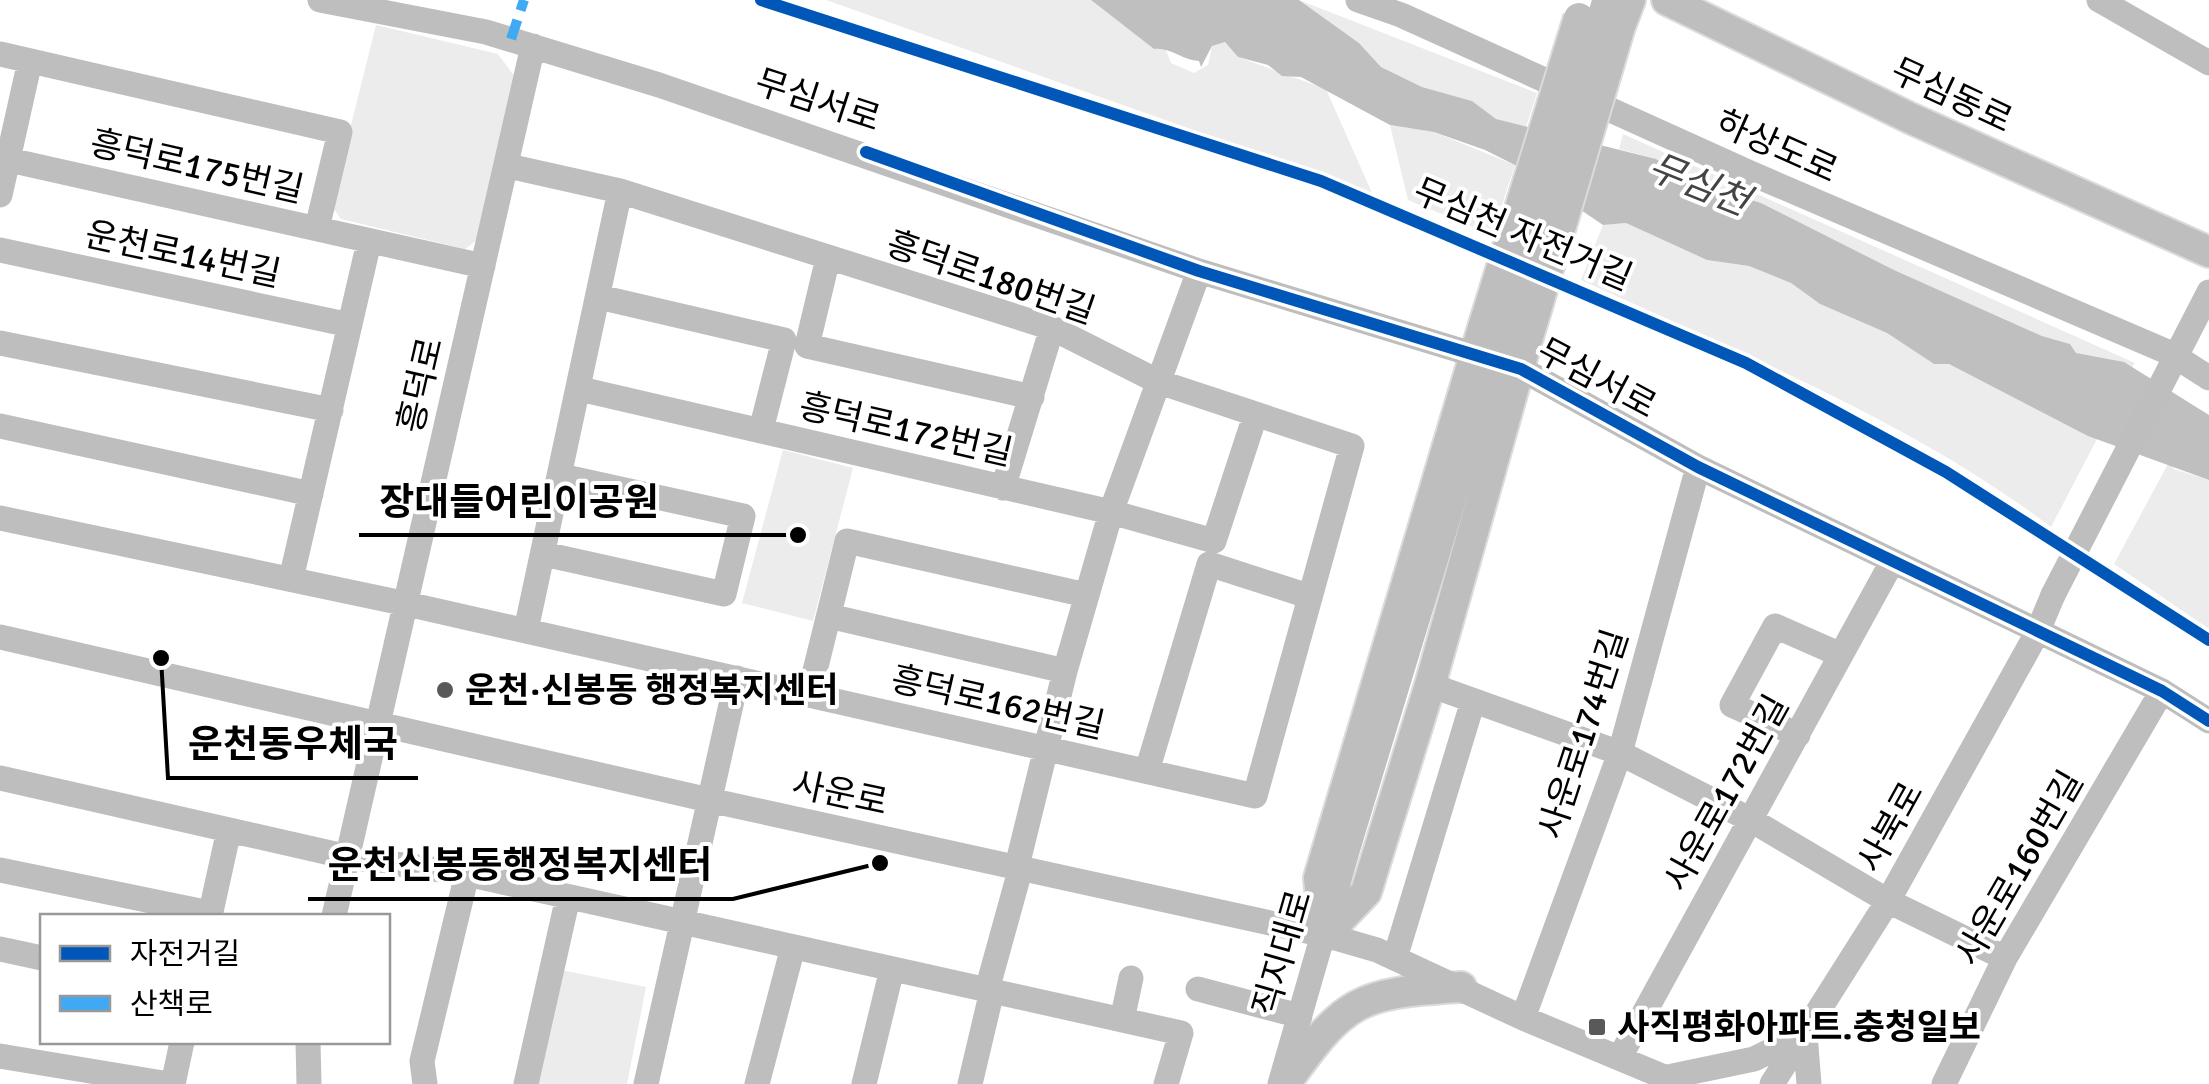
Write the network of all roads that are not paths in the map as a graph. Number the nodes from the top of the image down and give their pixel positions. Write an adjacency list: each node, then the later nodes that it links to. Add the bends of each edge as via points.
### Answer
1 (320, 0): 8 (street, 무심서로)
2 (1358, 0): 5 (street, 하상도로)
3 (1668, 0): 19 (main road, 무심동로)
4 (2099, 0): 11 (street)
5 (1391, 7): 30 (street, 하상도로, via 1750,174 2170,353)
6 (1581, 9): 27 (main road, bridge)
7 (1618, 9): 29 (main road, bridge); 81 (street, 직지대로, bridge)
8 (534, 46): 13 (street, 흥덕로); 22 (street, 무심서로, via 866,152)
9 (0, 54): 10 (street)
10 (30, 61): 12 (street); 16 (street, via 340,132)
11 (2209, 63)
12 (4, 158): 15 (street); 16 (street, 흥덕로175번길)
13 (508, 166): 14 (street, 흥덕로180번길); 21 (street, 흥덕로)
14 (620, 192): 20 (street, 흥덕로180번길); 24 (street)
15 (0, 195)
16 (317, 228): 17 (street, 흥덕로175번길)
17 (370, 242): 21 (street, 흥덕로175번길); 25 (street)
18 (0, 250): 25 (street, 운천로14번길)
19 (2209, 252)
20 (828, 258): 26 (street, 흥덕로180번길); 33 (street, via 807,346)
21 (482, 266): 49 (street, 흥덕로)
22 (1199, 271): 27 (street, 무심서로); 31 (street)
23 (2209, 292): 52 (street, 사북로, bridge)
24 (599, 298): 32 (street); 37 (street, via 784,340)
25 (350, 325): 34 (street)
26 (1052, 328): 31 (street, 흥덕로180번길); 33 (street)
27 (1477, 342): 29 (street, 무심서로); 81 (main road, via 1320,878)
28 (0, 343): 34 (street)
29 (1523, 358): 38 (street, 무심서로); 57 (main road)
30 (2209, 378)
31 (1158, 382): 35 (street, 흥덕로180번길); 42 (street)
32 (580, 389): 37 (street, 흥덕로172번길); 39 (street)
33 (1032, 397): 40 (street)
34 (330, 410): 41 (street)
35 (1255, 416): 42 (street, 흥덕로172번길, via 1214,541); 48 (street, 흥덕로180번길, via 1352,446)
36 (0, 426): 41 (street)
37 (761, 430): 40 (street, 흥덕로172번길)
38 (1698, 467): 45 (street, 무심서로); 65 (street, 사운로174번길)
39 (562, 476): 44 (street); 44 (street, via 742,516 724,594)
40 (1003, 488): 42 (street, 흥덕로172번길)
41 (311, 494): 46 (street)
42 (1110, 512): 47 (street)
43 (0, 518): 46 (street, 흥덕로162번길)
44 (544, 554): 51 (street)
45 (1892, 562): 52 (street, 무심서로); 54 (street, 사운로172번길)
46 (292, 579): 49 (street, 흥덕로162번길)
47 (1086, 595): 50 (street, via 848,541); 55 (street)
48 (1308, 596): 66 (street, 흥덕로162번길, via 1255,796); 66 (street, via 1209,564)
49 (407, 604): 51 (street, 흥덕로162번길); 61 (street, 흥덕로)
50 (829, 616): 55 (street); 59 (street)
51 (526, 630): 56 (street, 흥덕로162번길)
52 (2037, 633): 58 (street, 무심서로); 76 (street, 사북로)
53 (0, 637): 61 (street, 사운로)
54 (1842, 654): 63 (street, 사운로172번길); 63 (street, via 1775,626 1732,705)
55 (1065, 672): 64 (street)
56 (737, 678): 59 (street, 흥덕로162번길); 68 (street)
57 (1430, 686): 60 (street); 81 (main road, via 1366,892)
58 (2162, 691): 62 (street, 무심서로); 86 (street, 사운로160번길)
59 (810, 695): 64 (street, 흥덕로162번길)
60 (1473, 701): 65 (street); 85 (street)
61 (380, 721): 68 (street, 사운로); 71 (street, 흥덕로)
62 (2209, 721)
63 (1798, 735): 69 (street, 사운로172번길)
64 (1045, 751): 66 (street, 흥덕로162번길); 72 (street)
65 (1620, 753): 69 (street); 93 (street, 사운로174번길)
66 (1147, 771)
67 (0, 778): 70 (street)
68 (709, 800): 72 (street, 사운로); 80 (street)
69 (1751, 820): 76 (street); 99 (street, 사운로172번길)
70 (230, 830): 71 (street); 78 (street)
71 (348, 857): 74 (street); 79 (street, 흥덕로)
72 (1019, 867): 81 (street, 사운로); 91 (street)
73 (0, 870): 77 (street)
74 (467, 874): 75 (street); 104 (street, via 422,1061)
75 (568, 896): 80 (street); 105 (street)
76 (1888, 901): 86 (street); 95 (street, 사북로)
77 (205, 914)
78 (210, 914)
79 (334, 914)
80 (682, 922): 82 (street); 106 (street)
81 (1325, 935): 85 (street, 사운로); 92 (street, 직지대로)
82 (794, 947): 87 (street); 107 (street)
83 (0, 949): 84 (street)
84 (40, 958)
85 (1396, 958): 89 (street, 사운로)
86 (2005, 958): 113 (street, 사운로160번길)
87 (892, 969): 91 (street); 108 (street)
88 (1131, 978): 94 (street)
89 (1461, 986): 93 (street, 사운로); 110 (main road, via 1392,992 1350,1007)
90 (1198, 988): 92 (street)
91 (990, 991): 94 (street); 101 (street)
92 (1300, 1016): 110 (street, 직지대로)
93 (1522, 1018): 99 (street, 사운로)
94 (1122, 1020): 109 (street, via 1181,1033)
95 (1805, 1034): 100 (street, via 1754,1059); 111 (street, 사북로); 112 (street)
96 (181, 1044): 102 (street)
97 (308, 1044): 103 (street)
98 (0, 1056): 102 (street)
99 (1620, 1057): 100 (street, 사운로)
100 (1662, 1079)
101 (977, 1082)
102 (171, 1084)
103 (310, 1084)
104 (425, 1084)
105 (526, 1084)
106 (646, 1084)
107 (758, 1084)
108 (864, 1084)
109 (1166, 1084)
110 (1282, 1084)
111 (1772, 1084)
112 (1809, 1084)
113 (1944, 1084)

